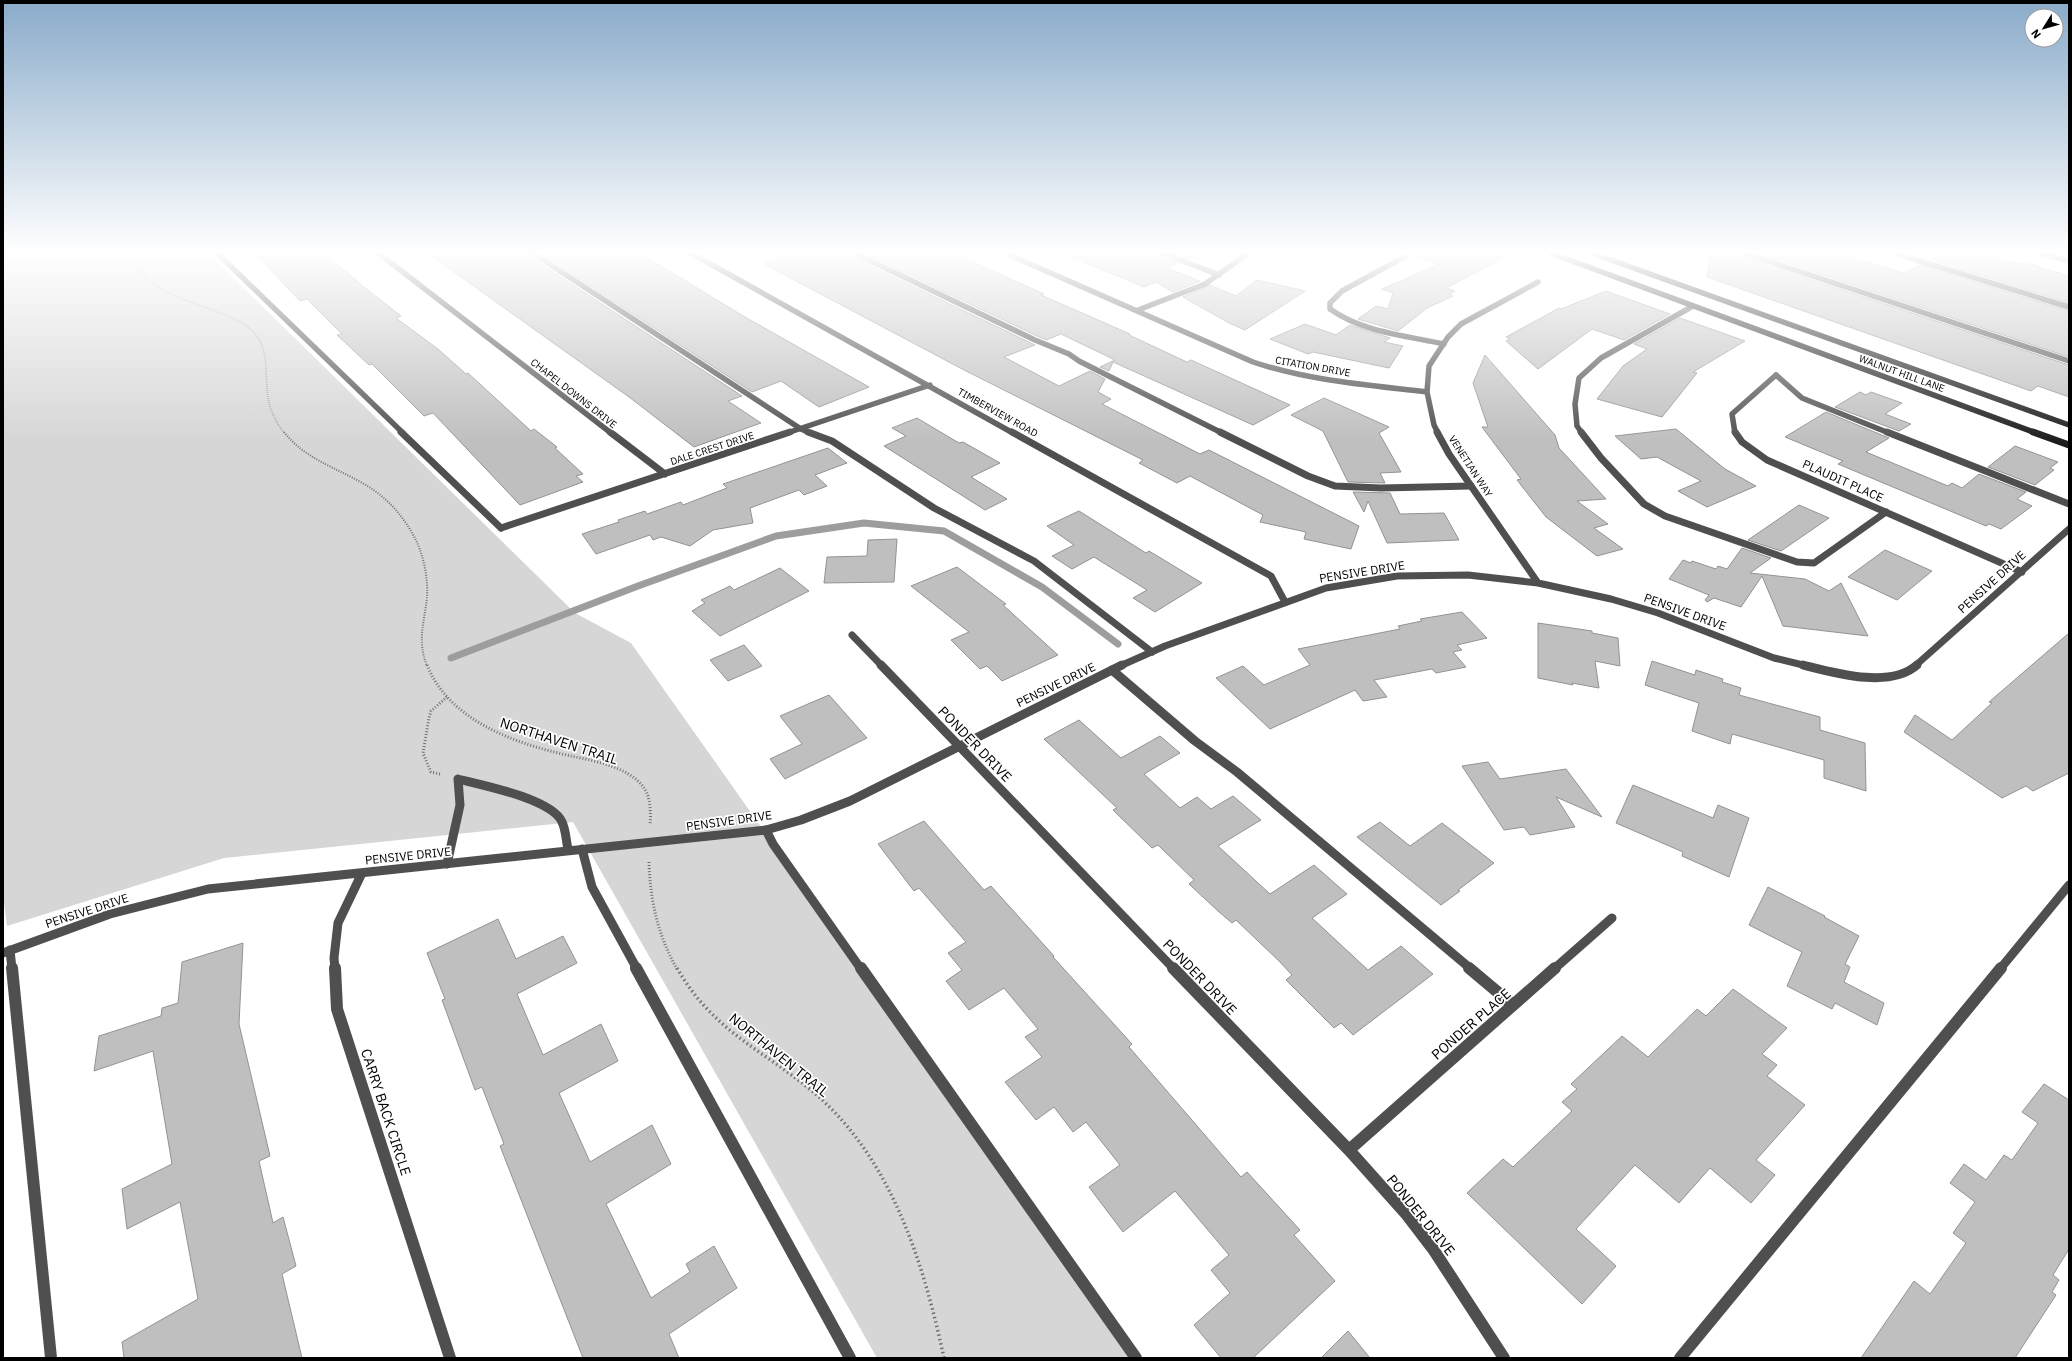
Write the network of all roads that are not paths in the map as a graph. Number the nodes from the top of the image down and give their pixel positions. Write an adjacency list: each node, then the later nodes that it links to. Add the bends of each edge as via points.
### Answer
1 (282, 316): 20 (street, DALE CREST DRIVE, via 501,528)
2 (460, 316): 20 (street, CHAPEL DOWNS DRIVE)
3 (629, 316): 18 (street)
4 (803, 316): 15 (street, TIMBERVIEW ROAD)
5 (984, 316): 21 (street, via 1069,354 1308,476 1335,486)
6 (1150, 316): 16 (street, CITATION DRIVE, via 1271,369 1308,377)
7 (1337, 316): 13 (street)
8 (1476, 316): 13 (street, VENETIAN WAY, via 1460,324)
9 (1676, 316): 23 (street, via 1601,358 1579,378 1575,404 1577,426 1601,458 1644,504 1666,516 1797,562 1814,562)
10 (1719, 316): 19 (main road, WALNUT HILL LANE)
11 (1765, 316): 17 (main road, WALNUT HILL LANE)
12 (1932, 316): 14 (street)
13 (1444, 344): 16 (street, VENETIAN WAY, via 1429,366)
14 (2069, 361)
15 (930, 386): 18 (street, DALE CREST DRIVE); 27 (street, TIMBERVIEW ROAD, via 1271,576)
16 (1427, 392): 21 (street, VENETIAN WAY, via 1434,425 1449,454)
17 (2069, 425)
18 (800, 429): 20 (street, DALE CREST DRIVE); 29 (street, via 832,441 934,508 1034,561)
19 (2069, 445)
20 (665, 474)
21 (1471, 486): 26 (street, VENETIAN WAY)
22 (2069, 504): 23 (street, PLAUDIT PLACE, via 1802,398 1776,375 1732,414 1732,427 1740,442 1767,460)
23 (1886, 512): 25 (street, PLAUDIT PLACE)
24 (2069, 528): 25 (street, PENSIVE DRIVE)
25 (2022, 572): 26 (street, PENSIVE DRIVE, via 1908,673 1873,678 1838,674 1774,658 1658,613 1611,599)
26 (1538, 583): 27 (street, PENSIVE DRIVE, via 1468,575 1397,576 1326,588)
27 (1285, 602): 29 (street, PENSIVE DRIVE)
28 (852, 635): 31 (street, PONDER DRIVE)
29 (1152, 652): 30 (street, PENSIVE DRIVE)
30 (1112, 670): 31 (street, PENSIVE DRIVE); 40 (street)
31 (958, 746): 32 (street, PENSIVE DRIVE, via 850,801); 41 (street, PONDER DRIVE)
32 (766, 830): 34 (street, PENSIVE DRIVE); 45 (street, via 773,844)
33 (568, 849): 34 (street, PENSIVE DRIVE); 35 (street, PENSIVE DRIVE); 35 (street, via 562,822 550,808 509,792 458,778 460,805)
34 (582, 849): 44 (street, via 592,887)
35 (447, 864): 36 (street, PENSIVE DRIVE)
36 (362, 873): 39 (street, PENSIVE DRIVE, via 208,889 110,914); 43 (street, CARRY BACK CIRCLE, via 338,923 334,958 337,1009)
37 (2069, 885): 47 (street)
38 (1612, 918): 40 (street, PONDER PLACE)
39 (7, 951): 42 (street)
40 (1514, 1005): 41 (street, PONDER PLACE)
41 (1349, 1150): 46 (street, PONDER DRIVE, via 1407,1215 1433,1249)
42 (51, 1358)
43 (450, 1358)
44 (850, 1358)
45 (1136, 1358)
46 (1504, 1358)
47 (1680, 1358)

